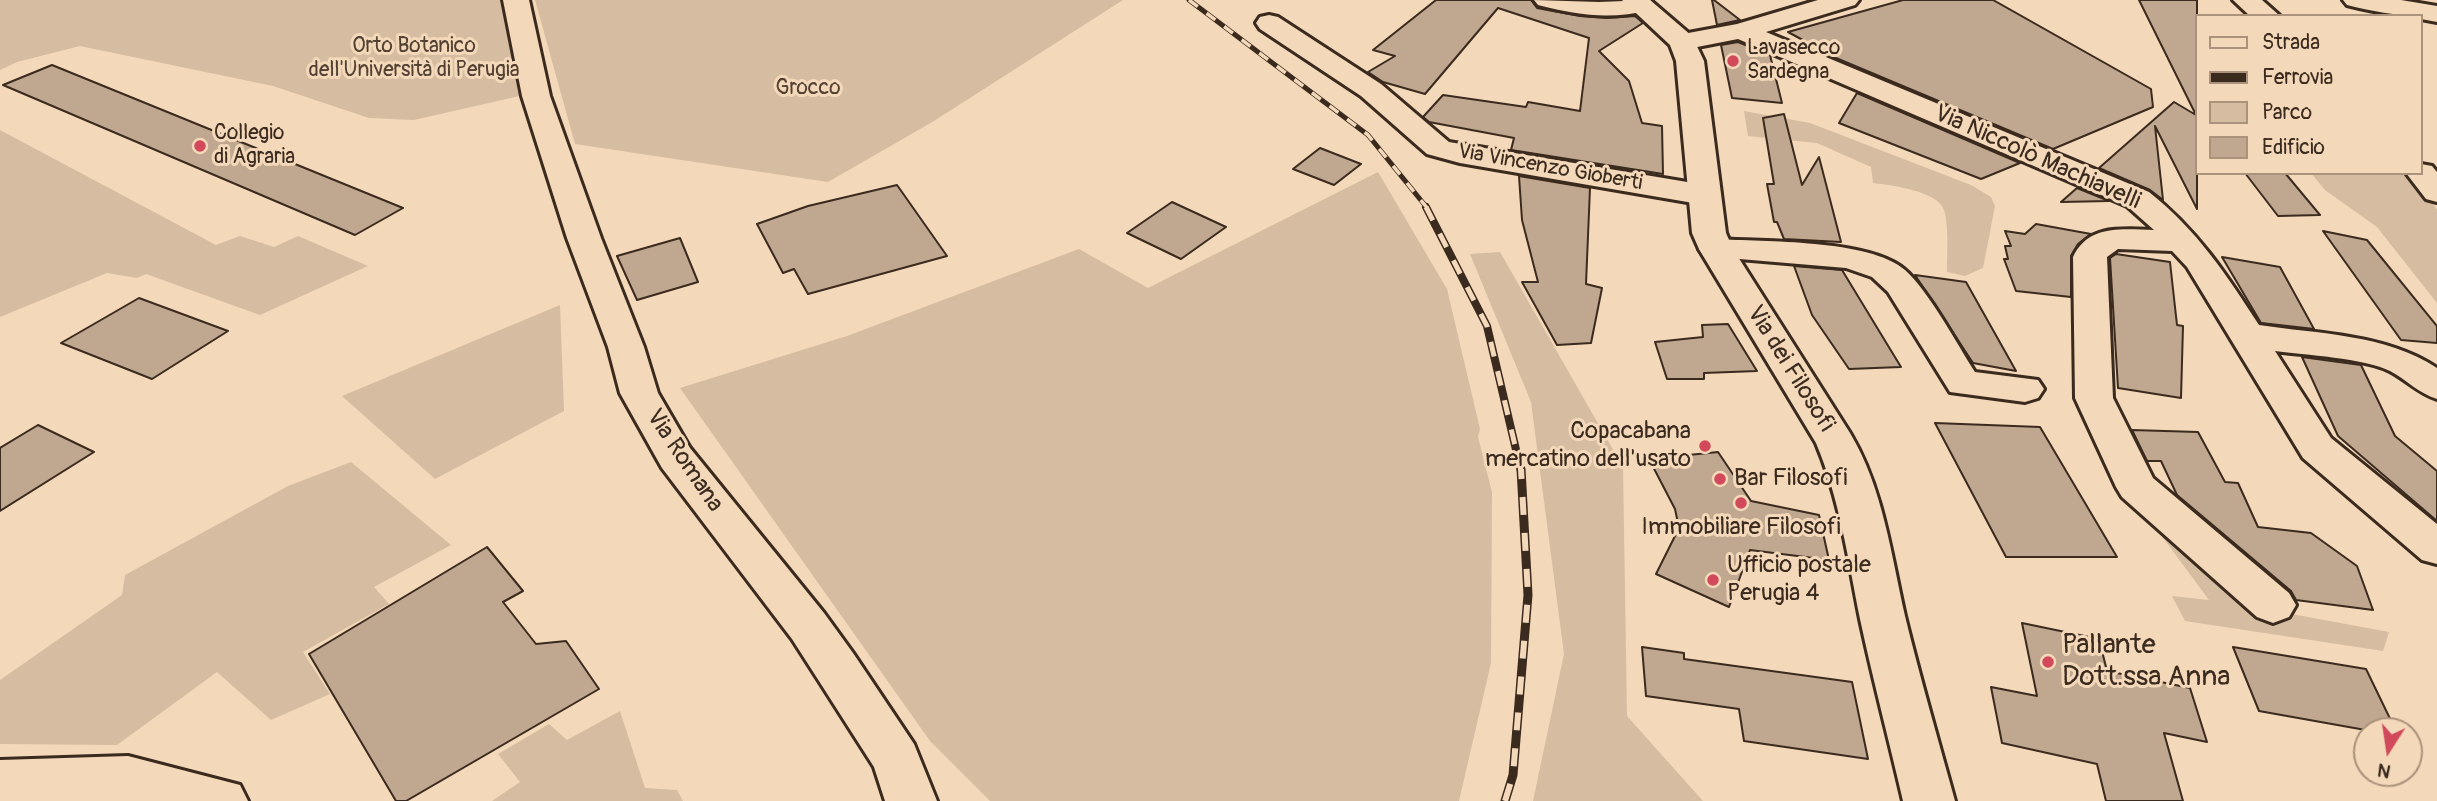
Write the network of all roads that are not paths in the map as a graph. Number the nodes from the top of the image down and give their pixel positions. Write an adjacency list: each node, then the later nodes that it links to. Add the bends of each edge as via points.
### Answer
1 (516, 0): 24 (street, Via Romana, via 536,96 639,393 676,458 836,667 896,759)
2 (1547, 0): 6 (street, via 1599,10)
3 (1846, 0): 10 (street)
4 (2245, 0): 7 (street)
5 (2356, 0): 8 (street)
6 (1638, 3): 11 (street)
7 (2264, 14)
8 (2437, 14)
9 (1269, 23): 14 (street, Via Vincenzo Gioberti, via 1371,90 1438,148)
10 (1741, 31): 11 (street); 15 (street, Via Niccolò Machiavelli, via 2138,200)
11 (1682, 42): 14 (street, Via dei Filosofi, via 1690,61)
12 (2423, 175): 13 (street)
13 (2437, 192)
14 (1705, 195): 16 (street, Via dei Filosofi, via 1709,233)
15 (2182, 241): 17 (street, Via Niccolò Machiavelli, via 2201,262); 21 (street, via 2113,239 2094,248 2090,257 2094,398 2137,487)
16 (1716, 249): 19 (street, via 1846,258 1881,267 1895,277 1963,383); 25 (street, Via dei Filosofi, via 1848,467)
17 (2246, 335): 18 (street, via 2369,353 2402,362); 20 (street, Via Niccolò Machiavelli, via 2317,448)
18 (2437, 386)
19 (2025, 390)
20 (2437, 548)
21 (2273, 605)
22 (0, 782): 23 (street, via 128,778)
23 (222, 801)
24 (911, 801)
25 (1928, 801)

